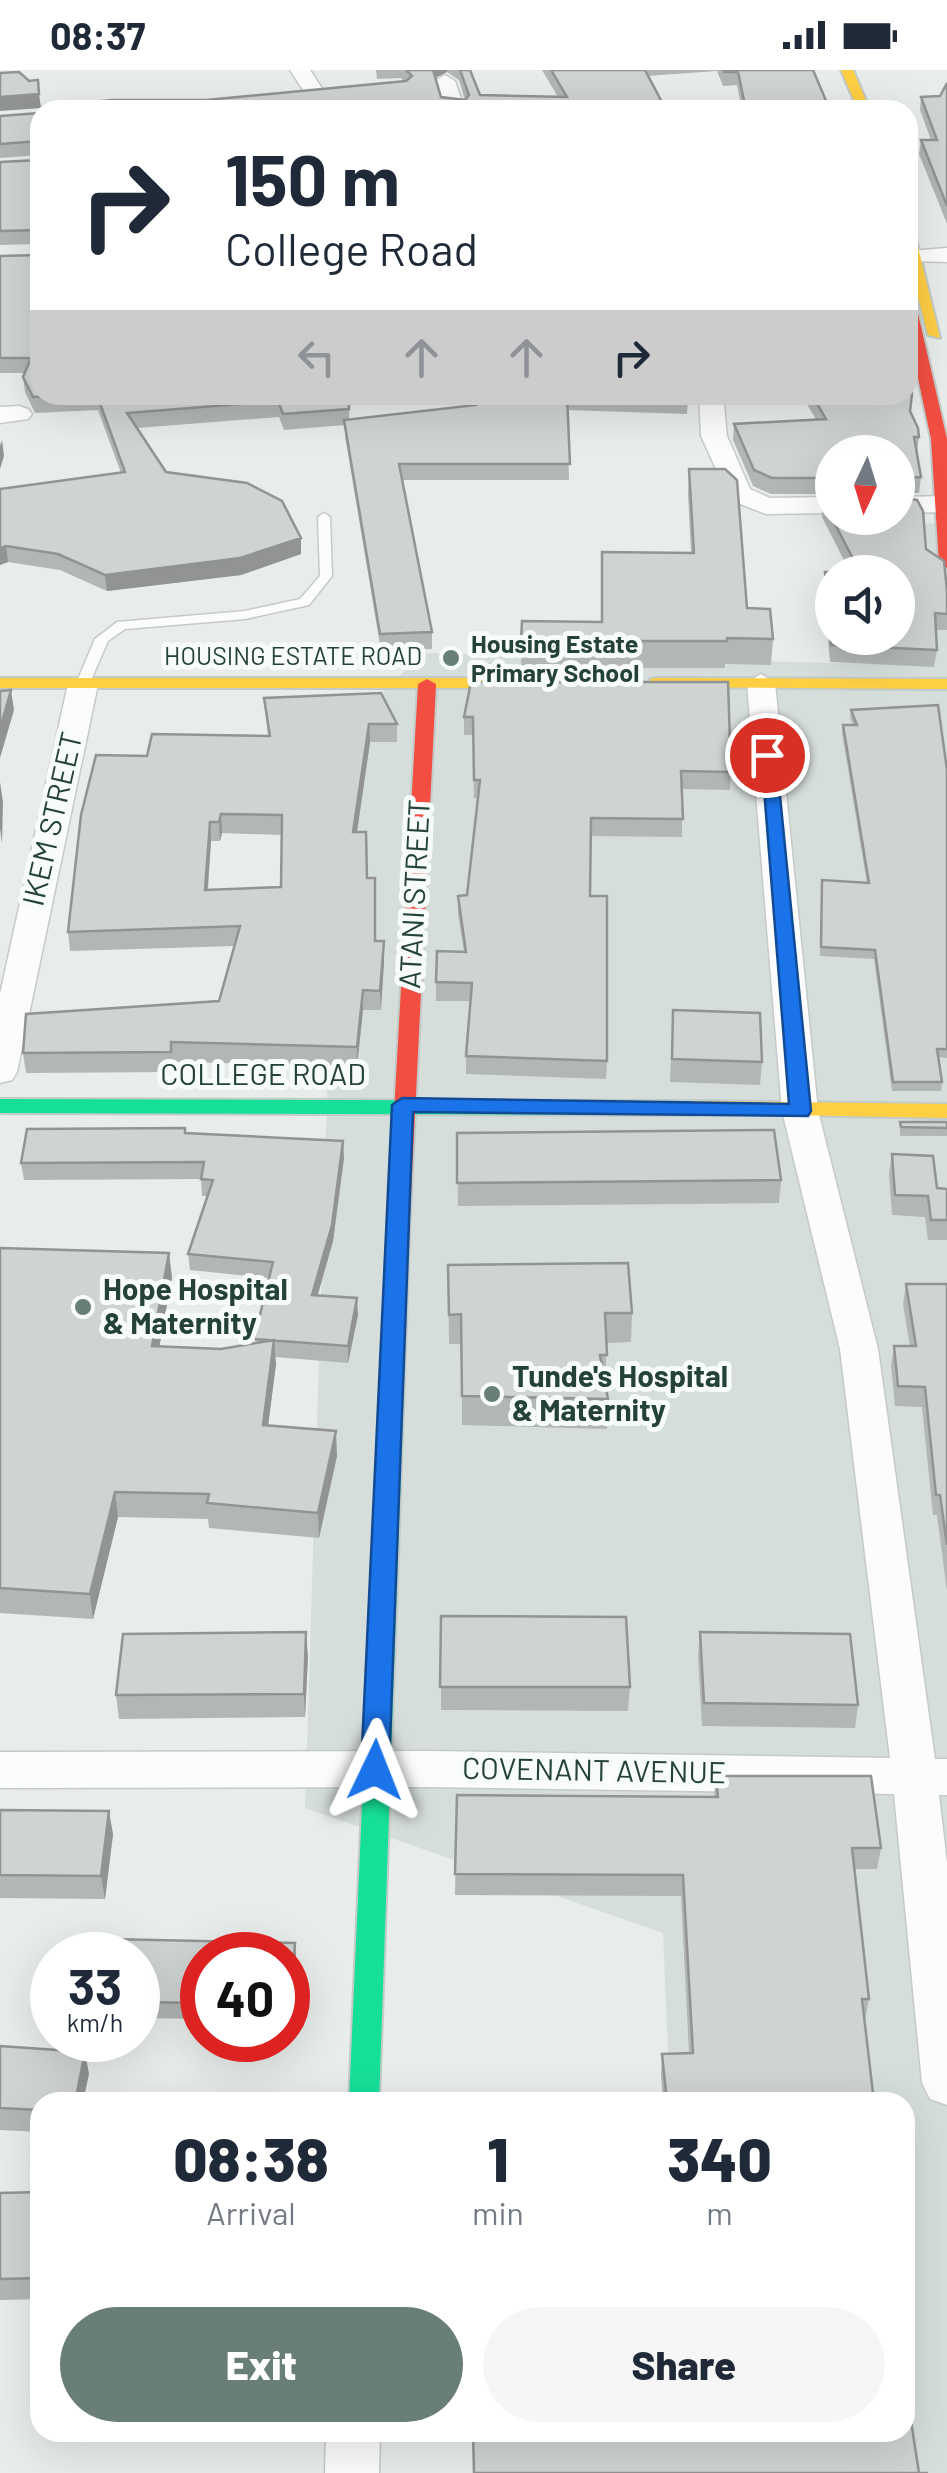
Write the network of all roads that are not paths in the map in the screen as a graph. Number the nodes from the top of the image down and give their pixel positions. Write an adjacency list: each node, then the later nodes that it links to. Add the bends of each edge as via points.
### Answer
1 (300, 70): 8 (street)
2 (827, 70): 11 (street)
3 (847, 70): 12 (street)
4 (445, 81): 10 (street)
5 (348, 92): 9 (street)
6 (285, 98): 7 (street)
7 (302, 100)
8 (318, 100)
9 (325, 100)
10 (451, 100)
11 (839, 100)
12 (860, 100)
13 (918, 250): 14 (street)
14 (947, 255)
15 (918, 280): 17 (street)
16 (918, 344): 20 (street, via 940,440)
17 (947, 392)
18 (711, 405): 21 (street, via 714,436 738,494 766,506)
19 (915, 504): 20 (street)
20 (945, 504): 23 (street)
21 (815, 505)
22 (324, 517): 26 (lane, via 326,576 304,602 244,615 122,624 102,639)
23 (947, 563)
24 (0, 683): 26 (street, HOUSING ESTATE ROAD)
25 (762, 683): 29 (street); 30 (street); 34 (street)
26 (83, 684): 27 (street, HOUSING ESTATE ROAD); 31 (street, IKEM STREET)
27 (427, 684): 28 (street, HOUSING ESTATE ROAD); 32 (street, ATANI STREET)
28 (565, 684)
29 (624, 684)
30 (947, 684)
31 (0, 1072)
32 (402, 1105): 33 (street, COLLEGE ROAD); 34 (street, COLLEGE ROAD); 37 (street, ATANI STREET)
33 (0, 1106)
34 (800, 1111): 35 (street, COLLEGE ROAD); 38 (street, via 859,1349)
35 (947, 1111)
36 (0, 1770): 37 (street, COVENANT AVENUE)
37 (375, 1770): 38 (street, COVENANT AVENUE); 40 (street)
38 (931, 1777): 39 (street)
39 (947, 2083)
40 (364, 2092)
41 (353, 2442): 42 (street)
42 (352, 2473)

